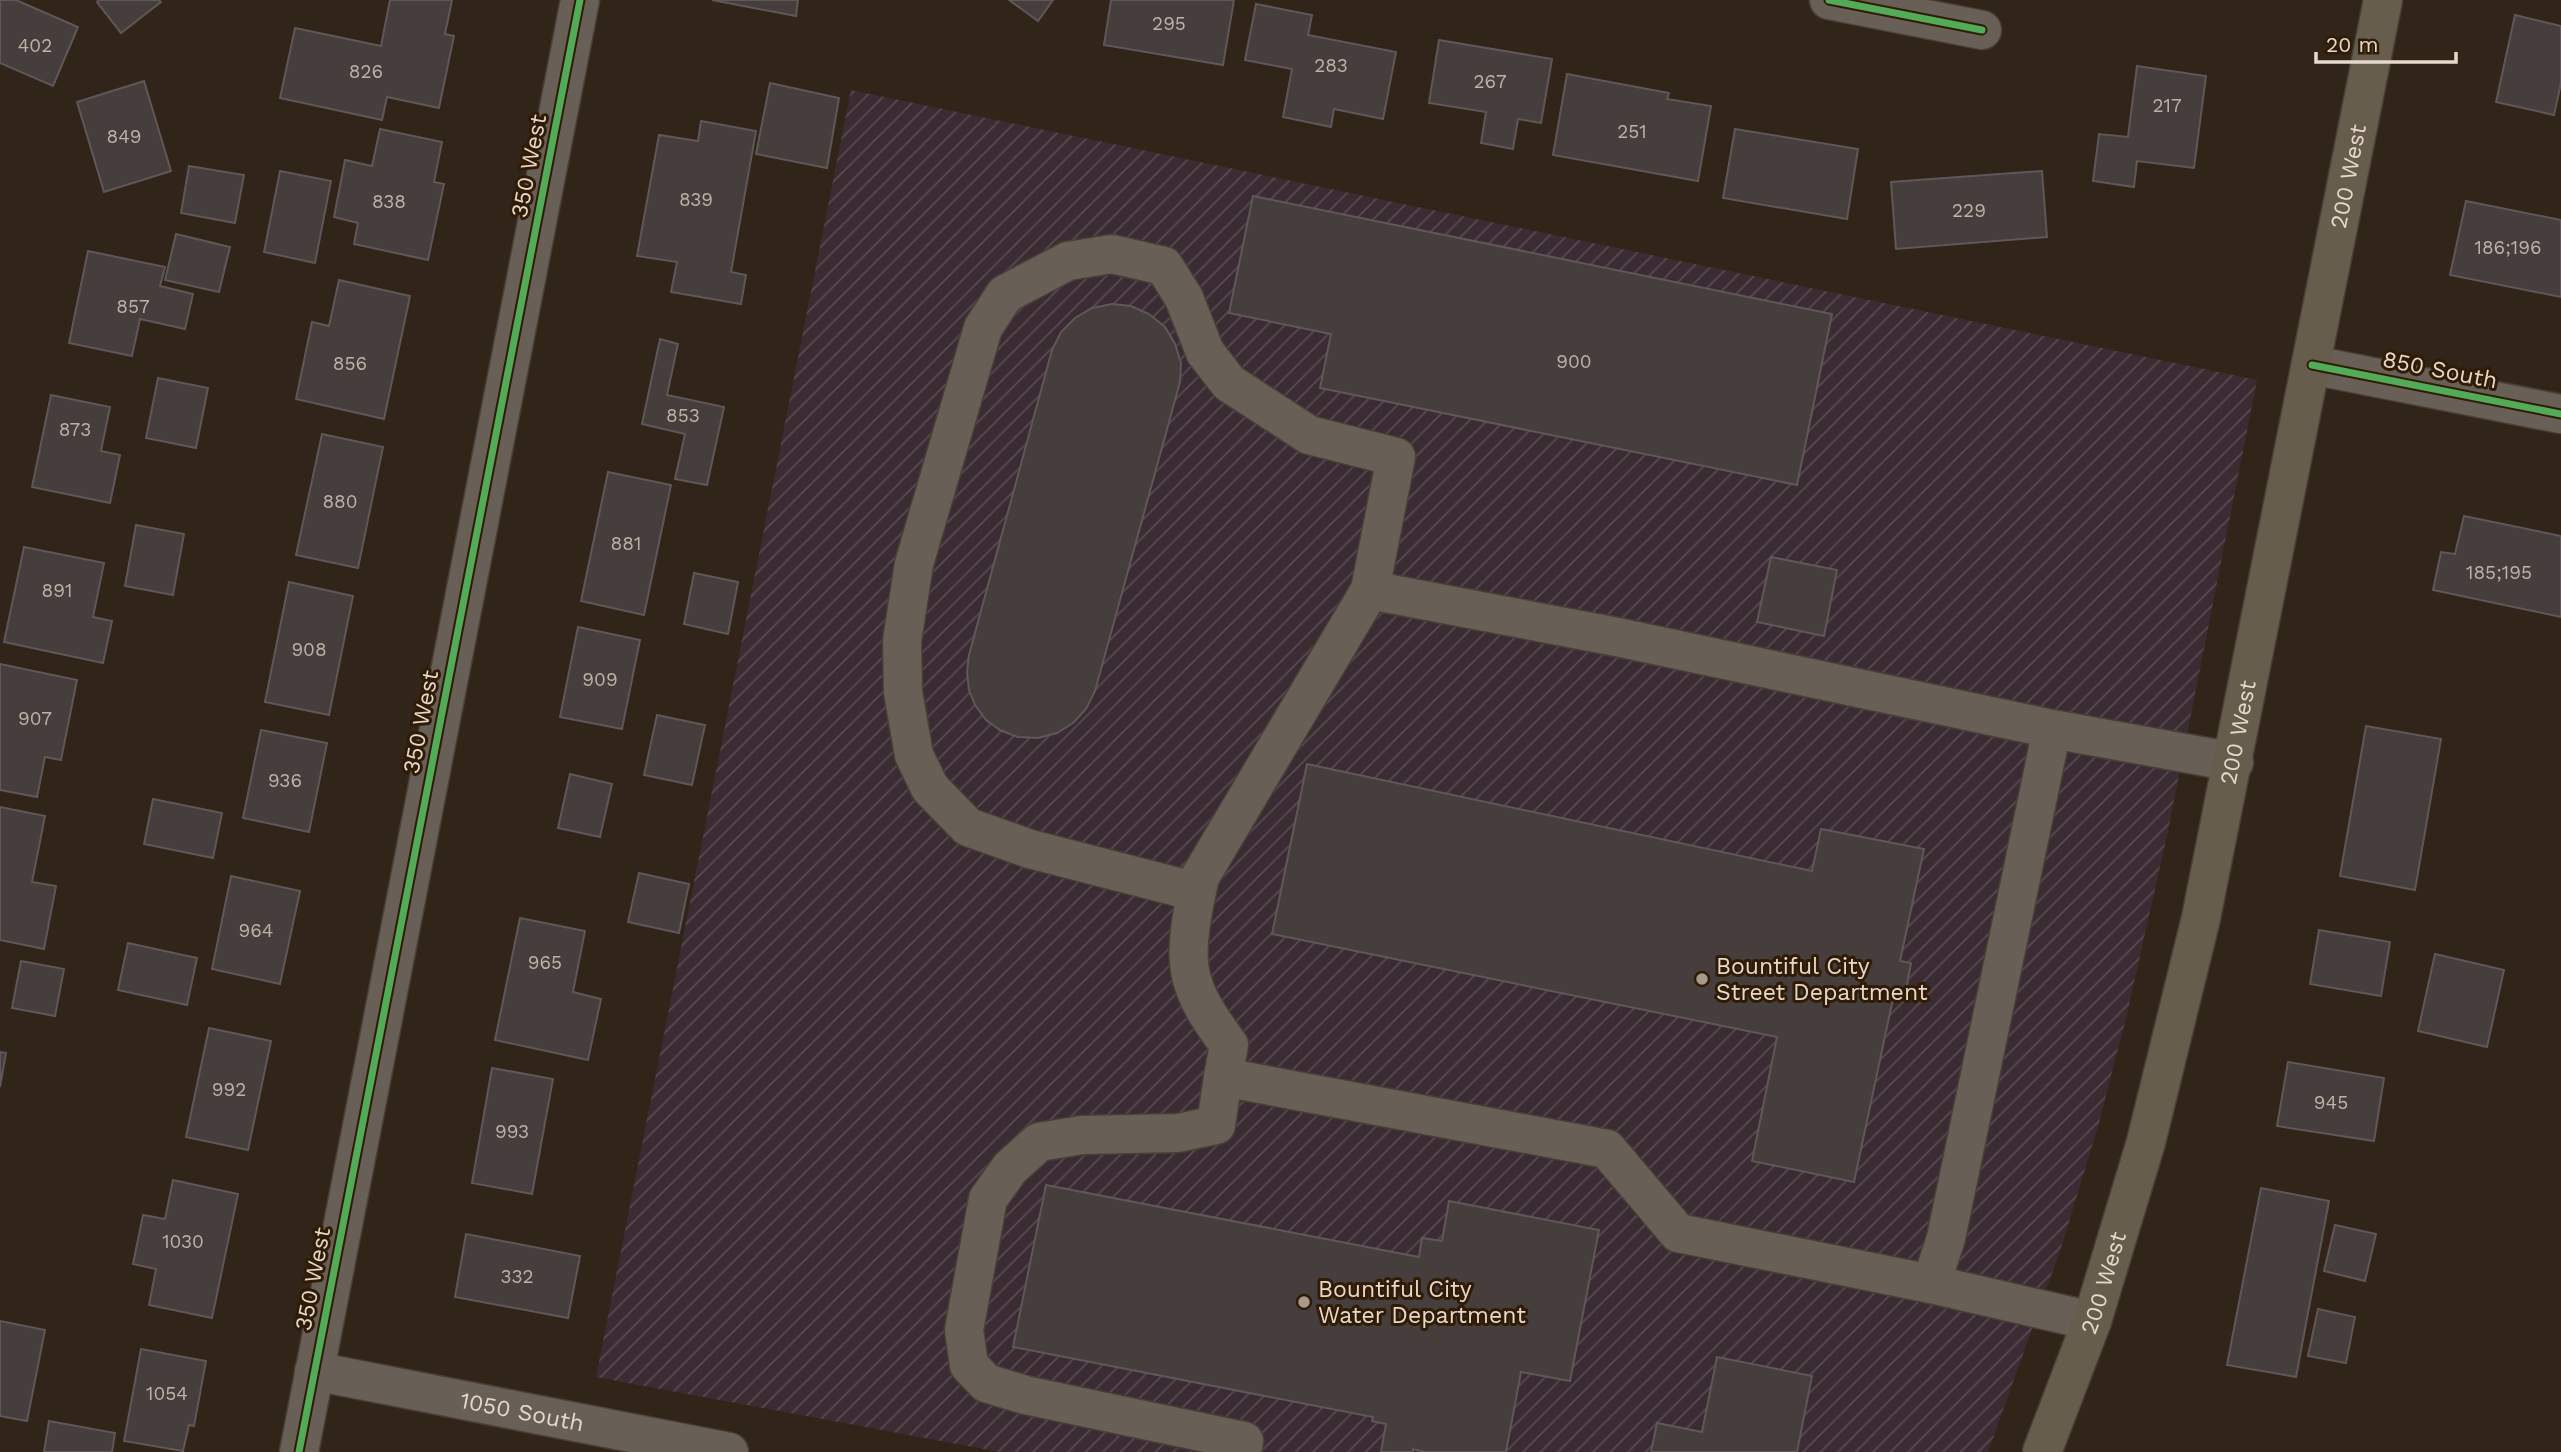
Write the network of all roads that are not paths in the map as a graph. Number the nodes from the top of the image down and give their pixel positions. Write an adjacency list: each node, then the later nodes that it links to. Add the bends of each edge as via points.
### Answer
1 (580, 0): 14 (street, 350 West)
2 (1829, 0): 4 (street)
3 (2383, 0): 5 (main road, 200 West)
4 (1982, 30)
5 (2312, 365): 6 (street, 850 South); 9 (main road, 200 West)
6 (2561, 414)
7 (1370, 590): 8 (street); 10 (street, via 1200,877); 10 (street, via 1396,457 1308,435 1229,383 1205,352 1184,298 1164,266 1112,254 1068,261 1005,294 983,328 914,564 902,641 903,692 914,755 930,788 968,827 1030,849)
8 (2052, 729): 9 (street); 12 (street, via 1946,1238)
9 (2234, 762): 13 (main road, 200 West, via 2146,1142)
10 (1197, 892): 11 (street, via 1191,920 1190,971 1205,1012 1228,1045)
11 (1223, 1077): 12 (street, via 1607,1149 1678,1233); 17 (street, via 1216,1125 1178,1133 1082,1135 1039,1142 1010,1168 988,1199 964,1330 969,1365 986,1383 1244,1440)
12 (1931, 1284): 13 (street)
13 (2092, 1321): 18 (main road, 200 West)
14 (314, 1371): 15 (street, 350 West); 16 (street, 1050 South)
15 (299, 1452)
16 (729, 1452)
17 (1242, 1452)
18 (2042, 1452)

